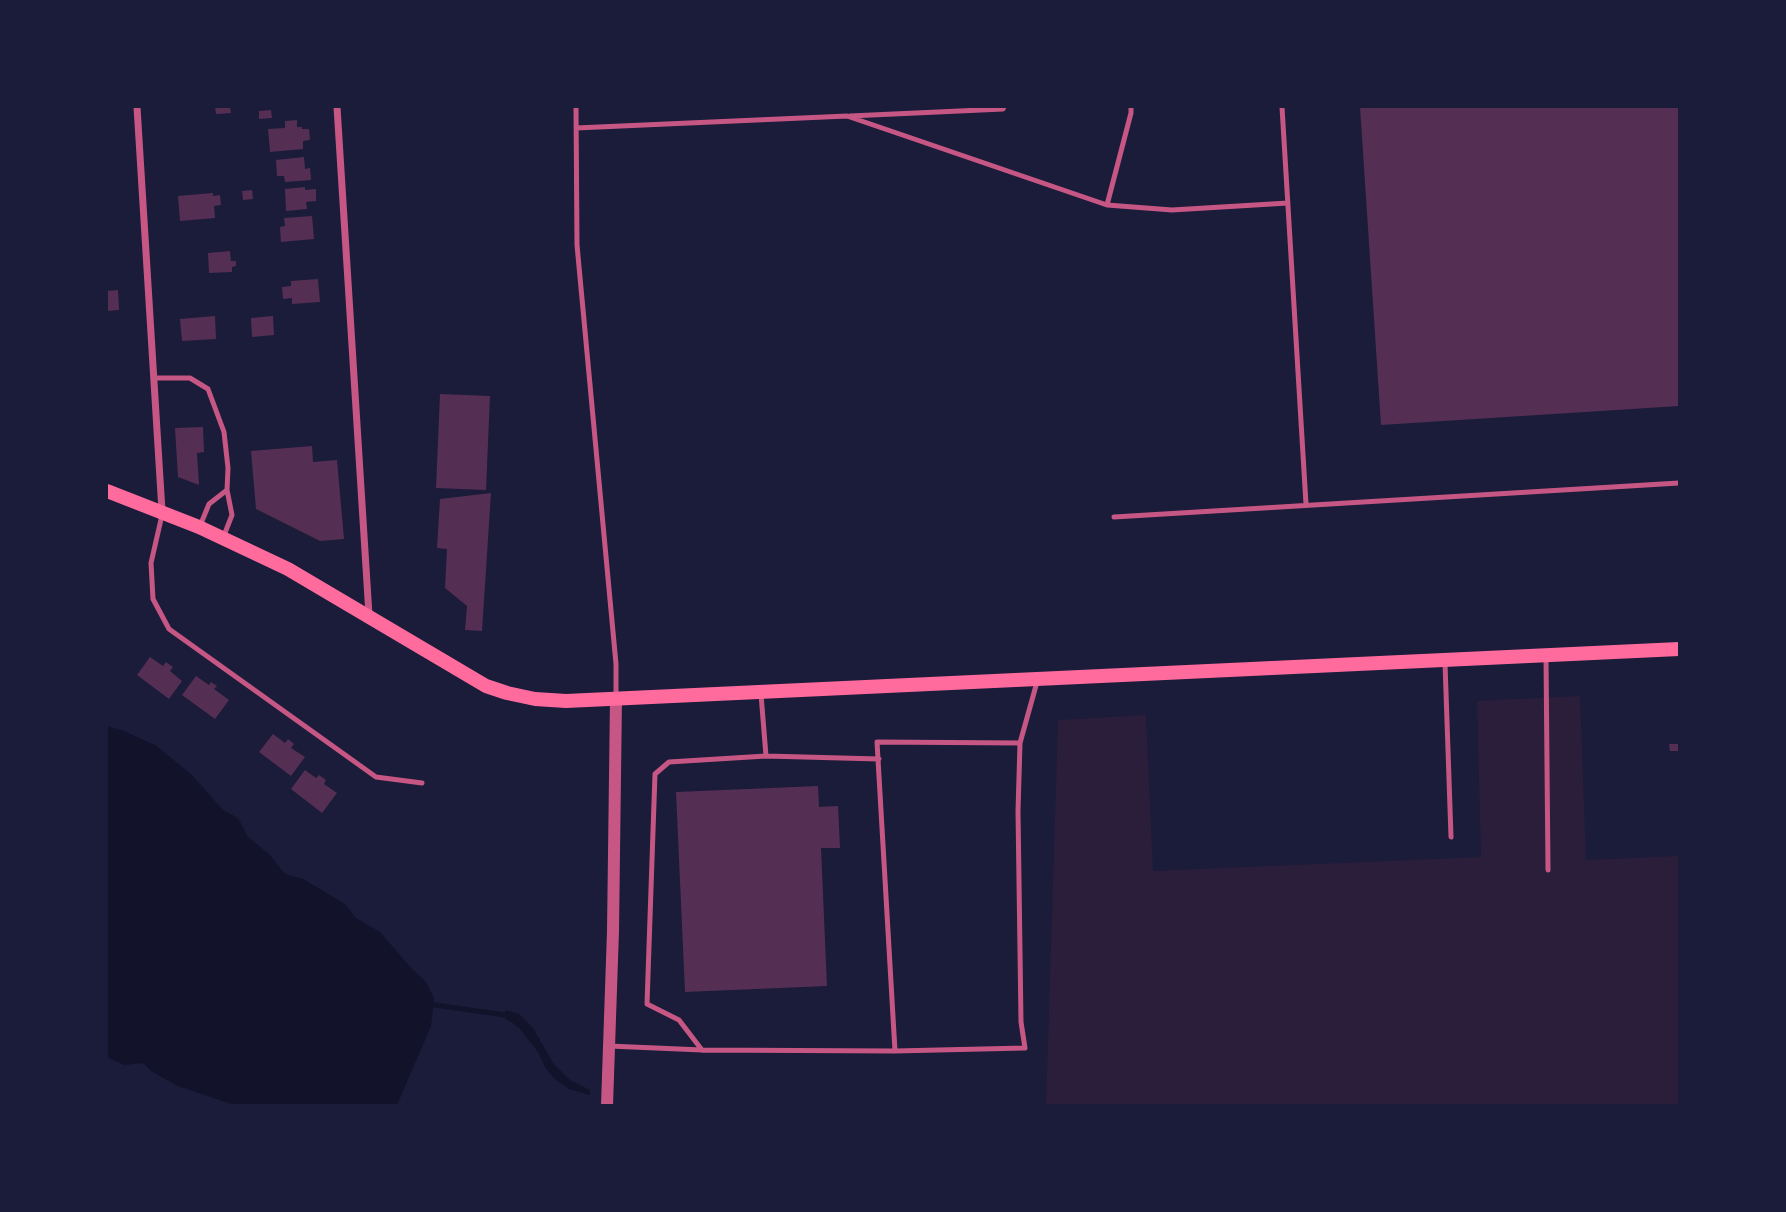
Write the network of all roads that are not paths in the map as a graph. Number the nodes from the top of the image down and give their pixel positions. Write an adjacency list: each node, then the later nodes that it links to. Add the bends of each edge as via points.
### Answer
1 (137, 107): 11 (street)
2 (337, 107): 20 (street)
3 (576, 107): 8 (lane)
4 (1004, 107): 7 (lane)
5 (1131, 107): 10 (lane)
6 (1282, 107): 9 (lane)
7 (847, 116): 8 (lane); 10 (lane)
8 (576, 128): 26 (lane, via 577,245)
9 (1288, 202): 10 (lane, via 1172,210); 15 (lane)
10 (1107, 205)
11 (154, 378): 13 (lane, via 190,378 208,389 224,432); 16 (street)
12 (1679, 483): 15 (lane)
13 (226, 490): 18 (lane, via 209,504); 19 (lane, via 232,515)
14 (107, 491): 16 (main road)
15 (1306, 504): 17 (lane)
16 (162, 512): 18 (main road); 30 (lane, via 151,563 153,599 169,629 376,777)
17 (1114, 517)
18 (199, 527): 19 (main road)
19 (223, 538): 20 (main road)
20 (369, 615): 26 (main road, via 496,690 551,700)
21 (1679, 649): 22 (main road)
22 (1546, 655): 23 (main road); 32 (lane)
23 (1445, 660): 24 (main road); 31 (lane)
24 (1038, 679): 25 (main road); 27 (lane)
25 (761, 691): 26 (main road); 28 (lane)
26 (616, 698): 33 (street)
27 (1020, 743): 29 (lane, via 877,741); 35 (lane, via 1021,1022 1025,1048)
28 (766, 756): 29 (lane); 34 (lane, via 669,762 655,774 647,1004 679,1020)
29 (879, 759): 35 (lane)
30 (422, 783)
31 (1451, 837)
32 (1548, 870)
33 (609, 1046): 34 (lane); 36 (street)
34 (702, 1050): 35 (lane)
35 (895, 1051)
36 (607, 1105)

